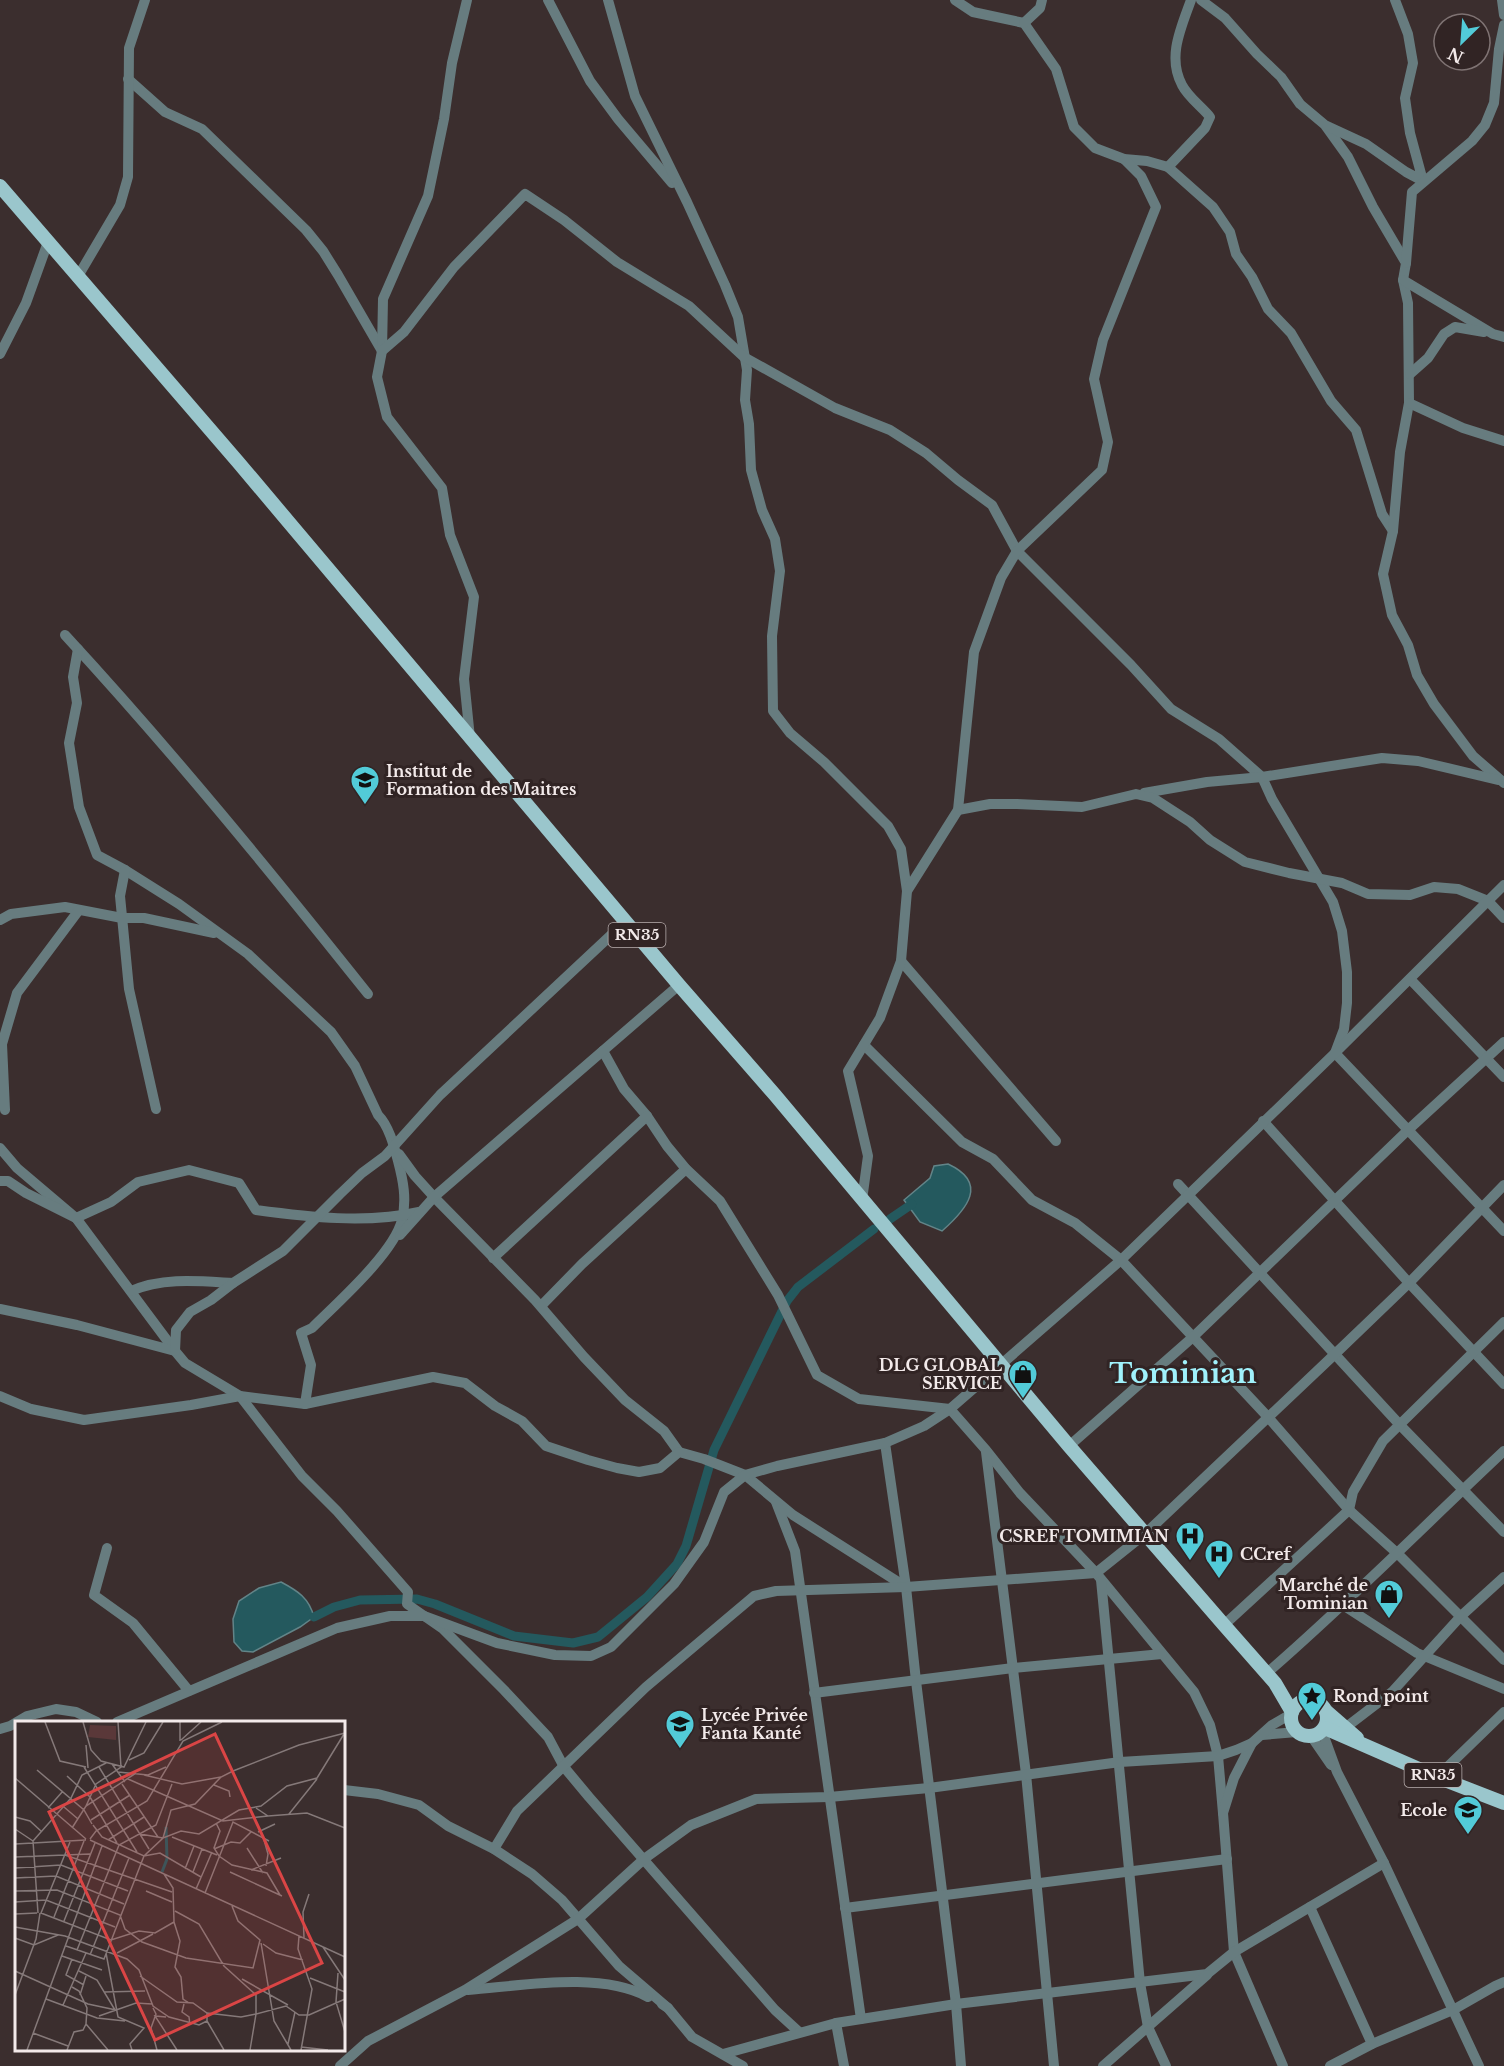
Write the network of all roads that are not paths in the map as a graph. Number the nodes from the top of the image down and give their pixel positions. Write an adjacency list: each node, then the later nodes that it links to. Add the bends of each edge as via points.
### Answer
1 (145, 0): 14 (street, via 129,48)
2 (467, 0): 26 (street, via 428,196 383,299)
3 (548, 0): 20 (street, via 590,81)
4 (608, 0): 20 (street, via 634,96)
5 (955, 0): 12 (street, via 974,12)
6 (1042, 0): 12 (street, via 1040,8)
7 (1191, 0): 17 (street, via 1174,60 1182,86 1210,117 1205,128)
8 (1201, 0): 15 (street, via 1225,18 1281,77 1300,104)
9 (1395, 0): 18 (street, via 1408,33 1413,63 1405,98)
10 (1502, 0): 11 (street)
11 (1504, 15)
12 (1024, 23): 16 (street, via 1056,69 1074,127 1095,147)
13 (1504, 25): 18 (street, via 1494,103 1485,125)
14 (128, 79): 23 (street, via 128,177 120,205); 26 (street, via 165,112 202,129 306,230 323,251)
15 (1325, 125): 18 (street, via 1366,144); 22 (street, via 1348,157)
16 (1124, 159): 17 (street); 33 (street, via 1141,176 1156,207 1107,331 1094,379 1107,442 1102,470)
17 (1168, 167): 32 (street, via 1213,207 1230,232 1236,254 1268,309 1291,333 1331,401 1356,430 1382,514)
18 (1424, 181): 22 (street, via 1412,192)
19 (0, 186): 21 (main road, RN35)
20 (687, 202): 28 (street, via 738,317)
21 (48, 242): 23 (main road, RN35); 27 (street, via 26,303)
22 (1406, 263): 24 (street)
23 (77, 278): 36 (main road, RN35)
24 (1403, 280): 25 (street); 29 (street, via 1408,303)
25 (1499, 336): 29 (street, via 1455,327 1444,334 1428,358)
26 (382, 351): 28 (street, via 404,332 454,267 525,194 616,262 689,306); 36 (street, via 377,377 387,417 442,488 450,536 474,597 464,679)
27 (0, 354)
28 (744, 357): 33 (street, via 835,408 890,430 926,453 992,505); 44 (street, via 751,470 775,539 780,571 772,636 773,711 790,733 888,826 901,849)
29 (1410, 374): 30 (street)
30 (1408, 403): 31 (street, via 1463,428); 32 (street)
31 (1504, 441)
32 (1394, 531): 38 (street, via 1383,574 1392,615 1408,645 1417,675 1473,756)
33 (1017, 551): 37 (street, via 1171,709 1219,739); 40 (street, via 1001,578 974,652)
34 (65, 635): 35 (street)
35 (78, 649): 41 (street, via 73,677 77,703 69,743 79,807 97,855); 55 (street, via 275,877)
36 (471, 738): 50 (main road, RN35)
37 (1262, 777): 38 (street, via 1382,758 1419,761); 39 (street); 42 (street)
38 (1503, 782)
39 (1136, 794): 40 (street, via 1082,807 990,804); 42 (street, via 1154,798 1245,861)
40 (958, 810): 44 (street)
41 (125, 870): 47 (street, via 120,896); 51 (street)
42 (1319, 879): 45 (street, via 1368,894 1410,895 1434,887 1458,889); 59 (street, via 1333,902 1342,931 1347,972 1344,1029)
43 (1504, 885): 45 (street)
44 (907, 891): 52 (street)
45 (1488, 901): 48 (street); 53 (street)
46 (79, 910): 47 (street); 49 (street, via 65,907 11,914); 63 (street, via 17,993 2,1044)
47 (122, 918): 51 (street, via 144,918); 62 (street, via 129,989)
48 (1504, 918)
49 (0, 920)
50 (625, 922): 54 (main road, RN35); 68 (street, via 440,1095)
51 (220, 934): 68 (street, via 248,954 331,1032 355,1066)
52 (901, 961): 57 (street, via 880,1018); 67 (street)
53 (1410, 979): 59 (street); 60 (street)
54 (679, 986): 58 (street); 76 (main road, RN35)
55 (368, 994)
56 (1504, 1042): 60 (street)
57 (864, 1045): 76 (street, via 848,1071 868,1156); 86 (street, via 962,1142 993,1158 1032,1200 1075,1223)
58 (603, 1051): 64 (street, via 624,1089); 75 (street)
59 (1335, 1053): 65 (street); 66 (street)
60 (1488, 1059): 61 (street); 66 (street)
61 (1504, 1077)
62 (156, 1108)
63 (5, 1110)
64 (647, 1116): 70 (street); 85 (street)
65 (1263, 1121): 74 (street); 77 (street)
66 (1408, 1130): 77 (street); 78 (street)
67 (1056, 1141)
68 (394, 1147): 75 (street); 80 (street, via 405,1187); 82 (street)
69 (0, 1148): 81 (street)
70 (686, 1169): 91 (street); 103 (street, via 720,1201 778,1295 818,1375 859,1399)
71 (0, 1181): 81 (street, via 8,1181)
72 (1178, 1184): 74 (street)
73 (1504, 1185): 78 (street)
74 (1188, 1195): 86 (street); 87 (street)
75 (434, 1197): 79 (street); 85 (street)
76 (862, 1200): 98 (main road, RN35)
77 (1335, 1200): 87 (street); 89 (street)
78 (1481, 1207): 83 (street); 89 (street)
79 (419, 1212): 80 (street); 84 (street)
80 (402, 1216): 82 (street); 84 (street)
81 (76, 1218): 82 (street, via 111,1202 138,1182 189,1170 238,1183 256,1210); 90 (street)
82 (315, 1218): 88 (street, via 282,1251)
83 (1504, 1231)
84 (389, 1248): 102 (street, via 312,1328 301,1333 311,1365)
85 (493, 1258): 91 (street)
86 (1121, 1260): 94 (street); 98 (street)
87 (1259, 1272): 94 (street); 97 (street)
88 (233, 1283): 90 (street, via 190,1280 144,1285); 95 (street, via 190,1312 176,1330)
89 (1409, 1283): 96 (street); 97 (street)
90 (131, 1291): 95 (street)
91 (541, 1306): 110 (street, via 584,1357 625,1400 664,1431)
92 (0, 1309): 95 (street)
93 (1504, 1322): 96 (street)
94 (1194, 1337): 104 (street); 107 (street)
95 (175, 1351): 101 (street, via 185,1363)
96 (1473, 1352): 99 (street); 105 (street)
97 (1335, 1354): 104 (street); 105 (street)
98 (1001, 1365): 103 (street); 107 (main road, RN35)
99 (1504, 1384)
100 (0, 1396): 101 (street, via 31,1409 84,1420)
101 (240, 1396): 102 (street); 125 (street, via 302,1476 408,1592 407,1604)
102 (305, 1404): 110 (street, via 433,1377 465,1383 495,1407 522,1421 546,1446 588,1460 639,1472 660,1468)
103 (950, 1409): 106 (street, via 924,1426); 108 (street)
104 (1267, 1416): 114 (street); 115 (street)
105 (1400, 1425): 112 (street); 114 (street, via 1383,1441 1353,1492)
106 (885, 1443): 111 (street); 122 (street)
107 (1069, 1446): 115 (main road, RN35)
108 (986, 1450): 119 (street, via 1020,1493); 121 (street)
109 (1504, 1451): 112 (street)
110 (680, 1452): 111 (street)
111 (745, 1476): 113 (street); 125 (street, via 724,1492 704,1542 674,1584 611,1647 591,1656 555,1655 498,1643)
112 (1463, 1491): 116 (street); 118 (street)
113 (776, 1500): 122 (street); 123 (street, via 795,1551)
114 (1349, 1510): 118 (street); 127 (street)
115 (1146, 1533): 119 (street); 127 (main road, RN35)
116 (1504, 1533)
117 (107, 1548): 136 (street, via 94,1595 133,1623)
118 (1398, 1554): 124 (street); 126 (street)
119 (1099, 1576): 121 (street); 128 (street); 130 (street)
120 (1504, 1577): 126 (street)
121 (1001, 1579): 122 (street); 132 (street)
122 (906, 1587): 123 (street); 134 (street)
123 (801, 1590): 137 (street); 155 (street, via 754,1596 743,1604 646,1687)
124 (1343, 1605): 129 (street); 133 (street)
125 (424, 1616): 136 (street, via 390,1616 337,1628); 155 (street, via 443,1629 548,1737)
126 (1461, 1616): 129 (street); 131 (street)
127 (1224, 1626): 133 (main road, RN35)
128 (1162, 1654): 130 (street); 153 (street, via 1194,1692 1210,1725)
129 (1424, 1655): 135 (street); 146 (street, via 1392,1692)
130 (1108, 1658): 132 (street); 154 (street)
131 (1504, 1660)
132 (1013, 1668): 134 (street); 156 (street)
133 (1271, 1678): 138 (main road, RN35); 141 (main road, RN35)
134 (916, 1680): 137 (street); 158 (street)
135 (1504, 1689)
136 (189, 1691): 144 (street)
137 (814, 1693): 160 (street)
138 (1311, 1700): 139 (main road, RN35); 141 (main road, via 1299,1703)
139 (1326, 1711): 146 (main road, RN35); 149 (main road, via 1327,1719)
140 (1504, 1712): 157 (street)
141 (1292, 1713): 148 (main road, RN35, via 1291,1722); 150 (street)
142 (18, 1721): 143 (street, via 56,1709 76,1712)
143 (95, 1721)
144 (119, 1721)
145 (15, 1723): 147 (street)
146 (1346, 1728): 152 (main road, RN35)
147 (0, 1729)
148 (1297, 1732): 149 (main road, RN35); 150 (street)
149 (1319, 1732): 152 (main road, RN35); 166 (street)
150 (1262, 1735): 151 (street)
151 (1252, 1743): 153 (street); 162 (street, via 1234,1778)
152 (1363, 1743): 157 (main road, RN35)
153 (1218, 1756): 154 (street); 162 (street)
154 (1120, 1762): 156 (street); 167 (street)
155 (564, 1767): 163 (street, via 517,1811); 164 (street)
156 (1026, 1774): 158 (street); 168 (street)
157 (1437, 1777): 161 (main road, RN35)
158 (929, 1788): 160 (street); 169 (street)
159 (345, 1790): 163 (street, via 378,1794 419,1806)
160 (829, 1797): 164 (street, via 756,1798 691,1825); 171 (street)
161 (1504, 1803)
162 (1223, 1813): 165 (street)
163 (494, 1849): 172 (street, via 532,1874)
164 (644, 1859): 172 (street); 185 (street, via 775,2010)
165 (1227, 1859): 167 (street); 173 (street)
166 (1384, 1863): 170 (street); 181 (street)
167 (1130, 1872): 168 (street); 176 (street)
168 (1036, 1884): 169 (street); 178 (street)
169 (942, 1896): 171 (street); 179 (street)
170 (1310, 1907): 173 (street); 187 (street)
171 (845, 1908): 182 (street)
172 (578, 1919): 177 (street); 180 (street, via 619,1966)
173 (1234, 1952): 174 (street); 197 (street)
174 (1207, 1974): 176 (street); 184 (street)
175 (1504, 1982): 181 (street)
176 (1140, 1983): 178 (street); 184 (street)
177 (465, 1990): 180 (street, via 538,1983 609,1983 637,1991); 186 (street)
178 (1047, 1993): 179 (street); 194 (street)
179 (956, 2004): 182 (street); 193 (street)
180 (668, 2008): 188 (street, via 692,2037)
181 (1453, 2010): 187 (street); 199 (street)
182 (861, 2019): 183 (street)
183 (836, 2022): 185 (street); 192 (street)
184 (1148, 2027): 195 (street); 196 (street)
185 (800, 2032): 188 (street)
186 (368, 2041): 189 (street); 190 (street)
187 (1372, 2044): 198 (street)
188 (723, 2054): 191 (street)
189 (340, 2066)
190 (350, 2066)
191 (743, 2066)
192 (844, 2066)
193 (961, 2066)
194 (1054, 2066)
195 (1103, 2066)
196 (1166, 2066)
197 (1283, 2066)
198 (1330, 2066)
199 (1479, 2066)

